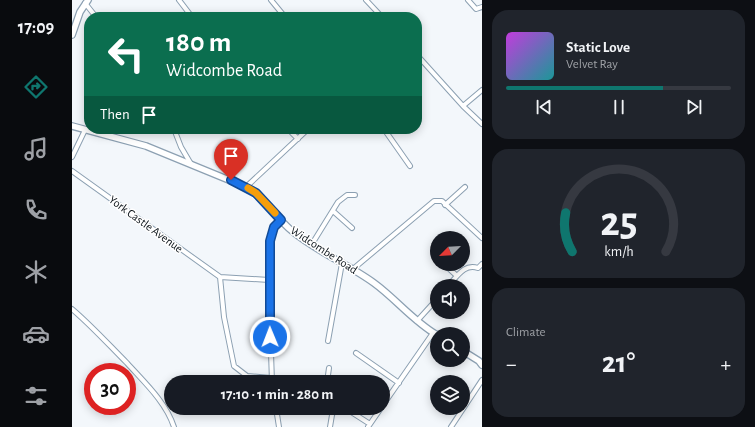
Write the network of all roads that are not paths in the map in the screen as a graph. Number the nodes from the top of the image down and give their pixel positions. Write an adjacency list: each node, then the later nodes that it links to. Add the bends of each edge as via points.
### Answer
1 (178, 0): 8 (street)
2 (272, 0): 9 (street)
3 (366, 0): 10 (street)
4 (468, 0): 6 (street, via 476,9)
5 (86, 2): 7 (street); 11 (street)
6 (482, 7)
7 (93, 12)
8 (188, 12)
9 (281, 12)
10 (377, 12)
11 (72, 35)
12 (422, 61): 14 (street)
13 (482, 90): 14 (street)
14 (463, 106): 15 (street)
15 (482, 124)
16 (72, 126): 17 (street, Widcombe Road)
17 (84, 130)
18 (84, 132): 25 (street)
19 (100, 134): 26 (street, Widcombe Road, via 146,146)
20 (176, 134): 26 (street)
21 (293, 134): 24 (street)
22 (303, 134): 24 (street)
23 (388, 134): 27 (street)
24 (298, 139): 29 (street)
25 (72, 157)
26 (192, 166): 29 (street, Widcombe Road)
27 (410, 166)
28 (72, 171): 44 (street, York Castle Avenue)
29 (246, 187): 34 (street, Widcombe Road, via 256,193)
30 (466, 188): 32 (street)
31 (356, 195): 33 (street, via 344,197)
32 (445, 205): 36 (street); 40 (street, via 442,201 434,201)
33 (333, 211): 35 (street); 37 (street)
34 (281, 220): 37 (street, Widcombe Road); 46 (street, via 274,227 270,241)
35 (352, 228)
36 (482, 238)
37 (312, 244): 38 (street, Widcombe Road)
38 (342, 264): 40 (street, Widcombe Road); 51 (street)
39 (482, 264): 41 (street)
40 (353, 270): 49 (street, Widcombe Road, via 384,290)
41 (480, 270): 43 (street, via 468,267)
42 (452, 271): 43 (street)
43 (457, 276): 45 (street)
44 (220, 277): 46 (street); 57 (street, via 224,317 234,366)
45 (454, 279)
46 (269, 280): 58 (street)
47 (430, 307): 49 (street)
48 (72, 309): 68 (street, via 91,325 145,383 163,405)
49 (417, 321): 50 (street, Widcombe Road)
50 (430, 330)
51 (328, 341)
52 (430, 341): 61 (street)
53 (356, 354): 61 (street)
54 (470, 355): 55 (street)
55 (482, 365)
56 (329, 368): 59 (street)
57 (246, 375)
58 (272, 375)
59 (328, 375)
60 (482, 380): 71 (street)
61 (399, 383): 62 (street)
62 (390, 395)
63 (277, 415): 69 (street)
64 (332, 415): 70 (street)
65 (355, 415): 67 (street)
66 (376, 415): 67 (street)
67 (369, 425)
68 (174, 427)
69 (279, 427)
70 (330, 427)
71 (451, 427)

